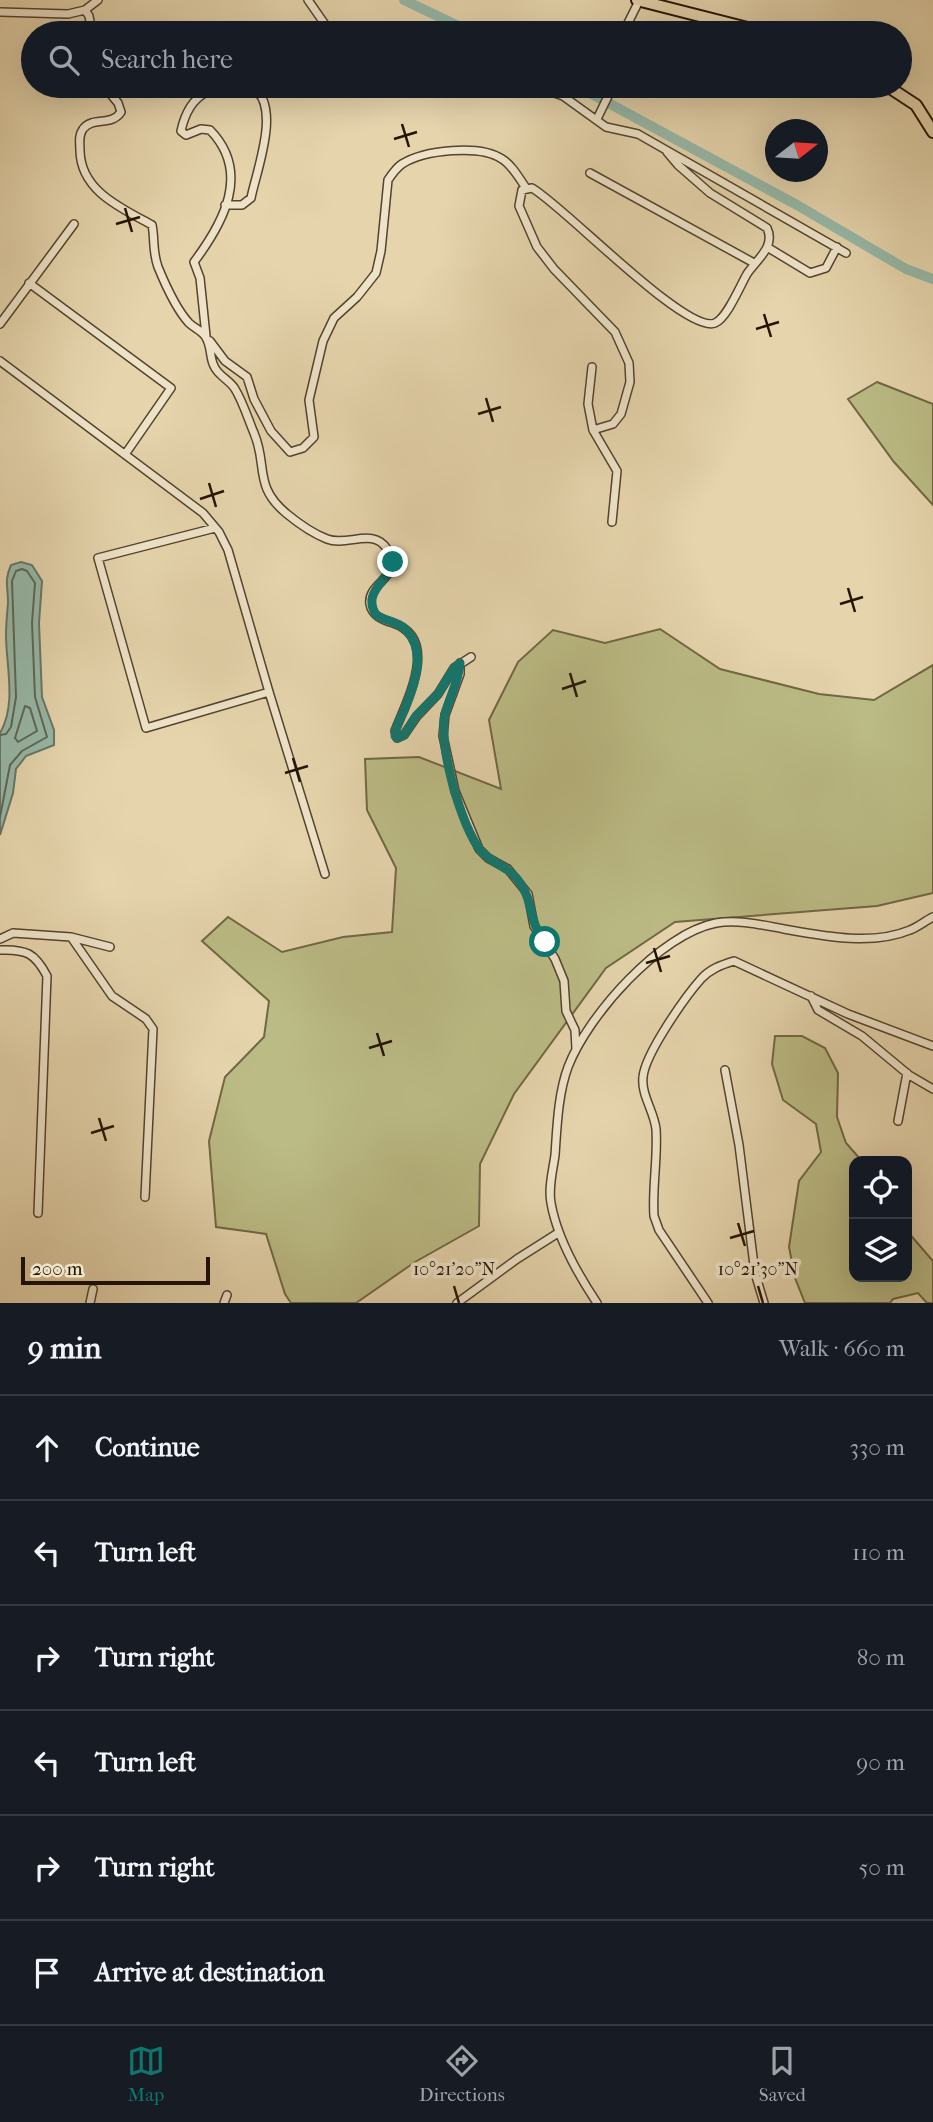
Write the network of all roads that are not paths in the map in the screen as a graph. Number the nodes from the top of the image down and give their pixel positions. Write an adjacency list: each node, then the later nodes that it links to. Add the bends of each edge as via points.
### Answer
1 (98, 0): 4 (street)
2 (308, 0): 7 (street)
3 (638, 0): 8 (street); 9 (main road)
4 (85, 10): 5 (street, via 52,15); 6 (street)
5 (0, 12)
6 (90, 21)
7 (323, 21)
8 (628, 21)
9 (720, 21)
10 (114, 98): 29 (street, via 121,112 111,121 92,123 83,130 81,167 111,204 152,225 159,269 183,316)
11 (195, 98): 21 (street, via 181,131 186,135 210,130 226,150 232,182)
12 (262, 98): 21 (street, via 268,118 251,198 242,205)
13 (566, 98): 16 (street)
14 (606, 98): 16 (street)
15 (905, 98): 17 (main road, via 926,117)
16 (597, 119): 18 (street, via 606,127 632,131)
17 (933, 132)
18 (667, 152): 23 (street, via 710,193 767,228); 24 (street)
19 (590, 173): 26 (street)
20 (526, 188): 26 (street, via 549,200 629,272 698,323 713,324 723,317); 29 (street, via 505,160 478,152 424,155 394,171 388,180 376,273 334,318 323,341 309,400 314,437 303,448 290,452 276,439 247,377 225,361); 32 (street, via 519,206 537,247 615,332 629,363 631,382 621,414 613,424)
21 (225, 205): 29 (street, via 210,241 194,262 201,278)
22 (74, 224): 27 (street)
23 (767, 247): 24 (street, via 810,273 826,268); 26 (street)
24 (837, 247): 25 (street)
25 (846, 253)
26 (754, 263)
27 (29, 283): 28 (street); 33 (street, via 171,388)
28 (0, 324)
29 (206, 337): 37 (street, via 214,367 234,386 256,436 264,485 275,503 328,540 375,539 388,550 391,568 370,604 376,615 405,629 418,655 415,680 396,727 397,738)
30 (0, 361): 33 (street)
31 (592, 367): 32 (street, via 588,404)
32 (593, 430): 34 (street, via 617,471)
33 (126, 453): 35 (street)
34 (612, 522)
35 (215, 527): 38 (street, via 228,550); 38 (street, via 98,558 146,728)
36 (471, 657): 37 (street)
37 (460, 663): 47 (street, via 443,736 454,791 479,849 508,869 528,894 534,926 564,981)
38 (269, 692): 39 (street)
39 (325, 874)
40 (933, 917): 47 (street, via 909,931 854,938 735,922 697,929 657,954 618,989)
41 (71, 937): 42 (street, via 13,933); 43 (street); 52 (street, via 113,996 153,1029)
42 (0, 939)
43 (110, 947)
44 (0, 950): 53 (street, via 20,949 38,960 47,976)
45 (811, 996): 46 (street); 49 (street, via 818,1010 862,1036); 59 (street, via 743,964 722,964 701,979 648,1059 643,1077 655,1125 654,1216)
46 (933, 1046)
47 (576, 1050): 54 (street, via 560,1104 550,1200)
48 (725, 1070): 60 (street, via 755,1273)
49 (907, 1073): 50 (street); 51 (street)
50 (933, 1089)
51 (898, 1121)
52 (145, 1197)
53 (38, 1213)
54 (558, 1233): 57 (street); 58 (street)
55 (93, 1289): 56 (street)
56 (90, 1303)
57 (457, 1303)
58 (597, 1303)
59 (708, 1303)
60 (764, 1303)

